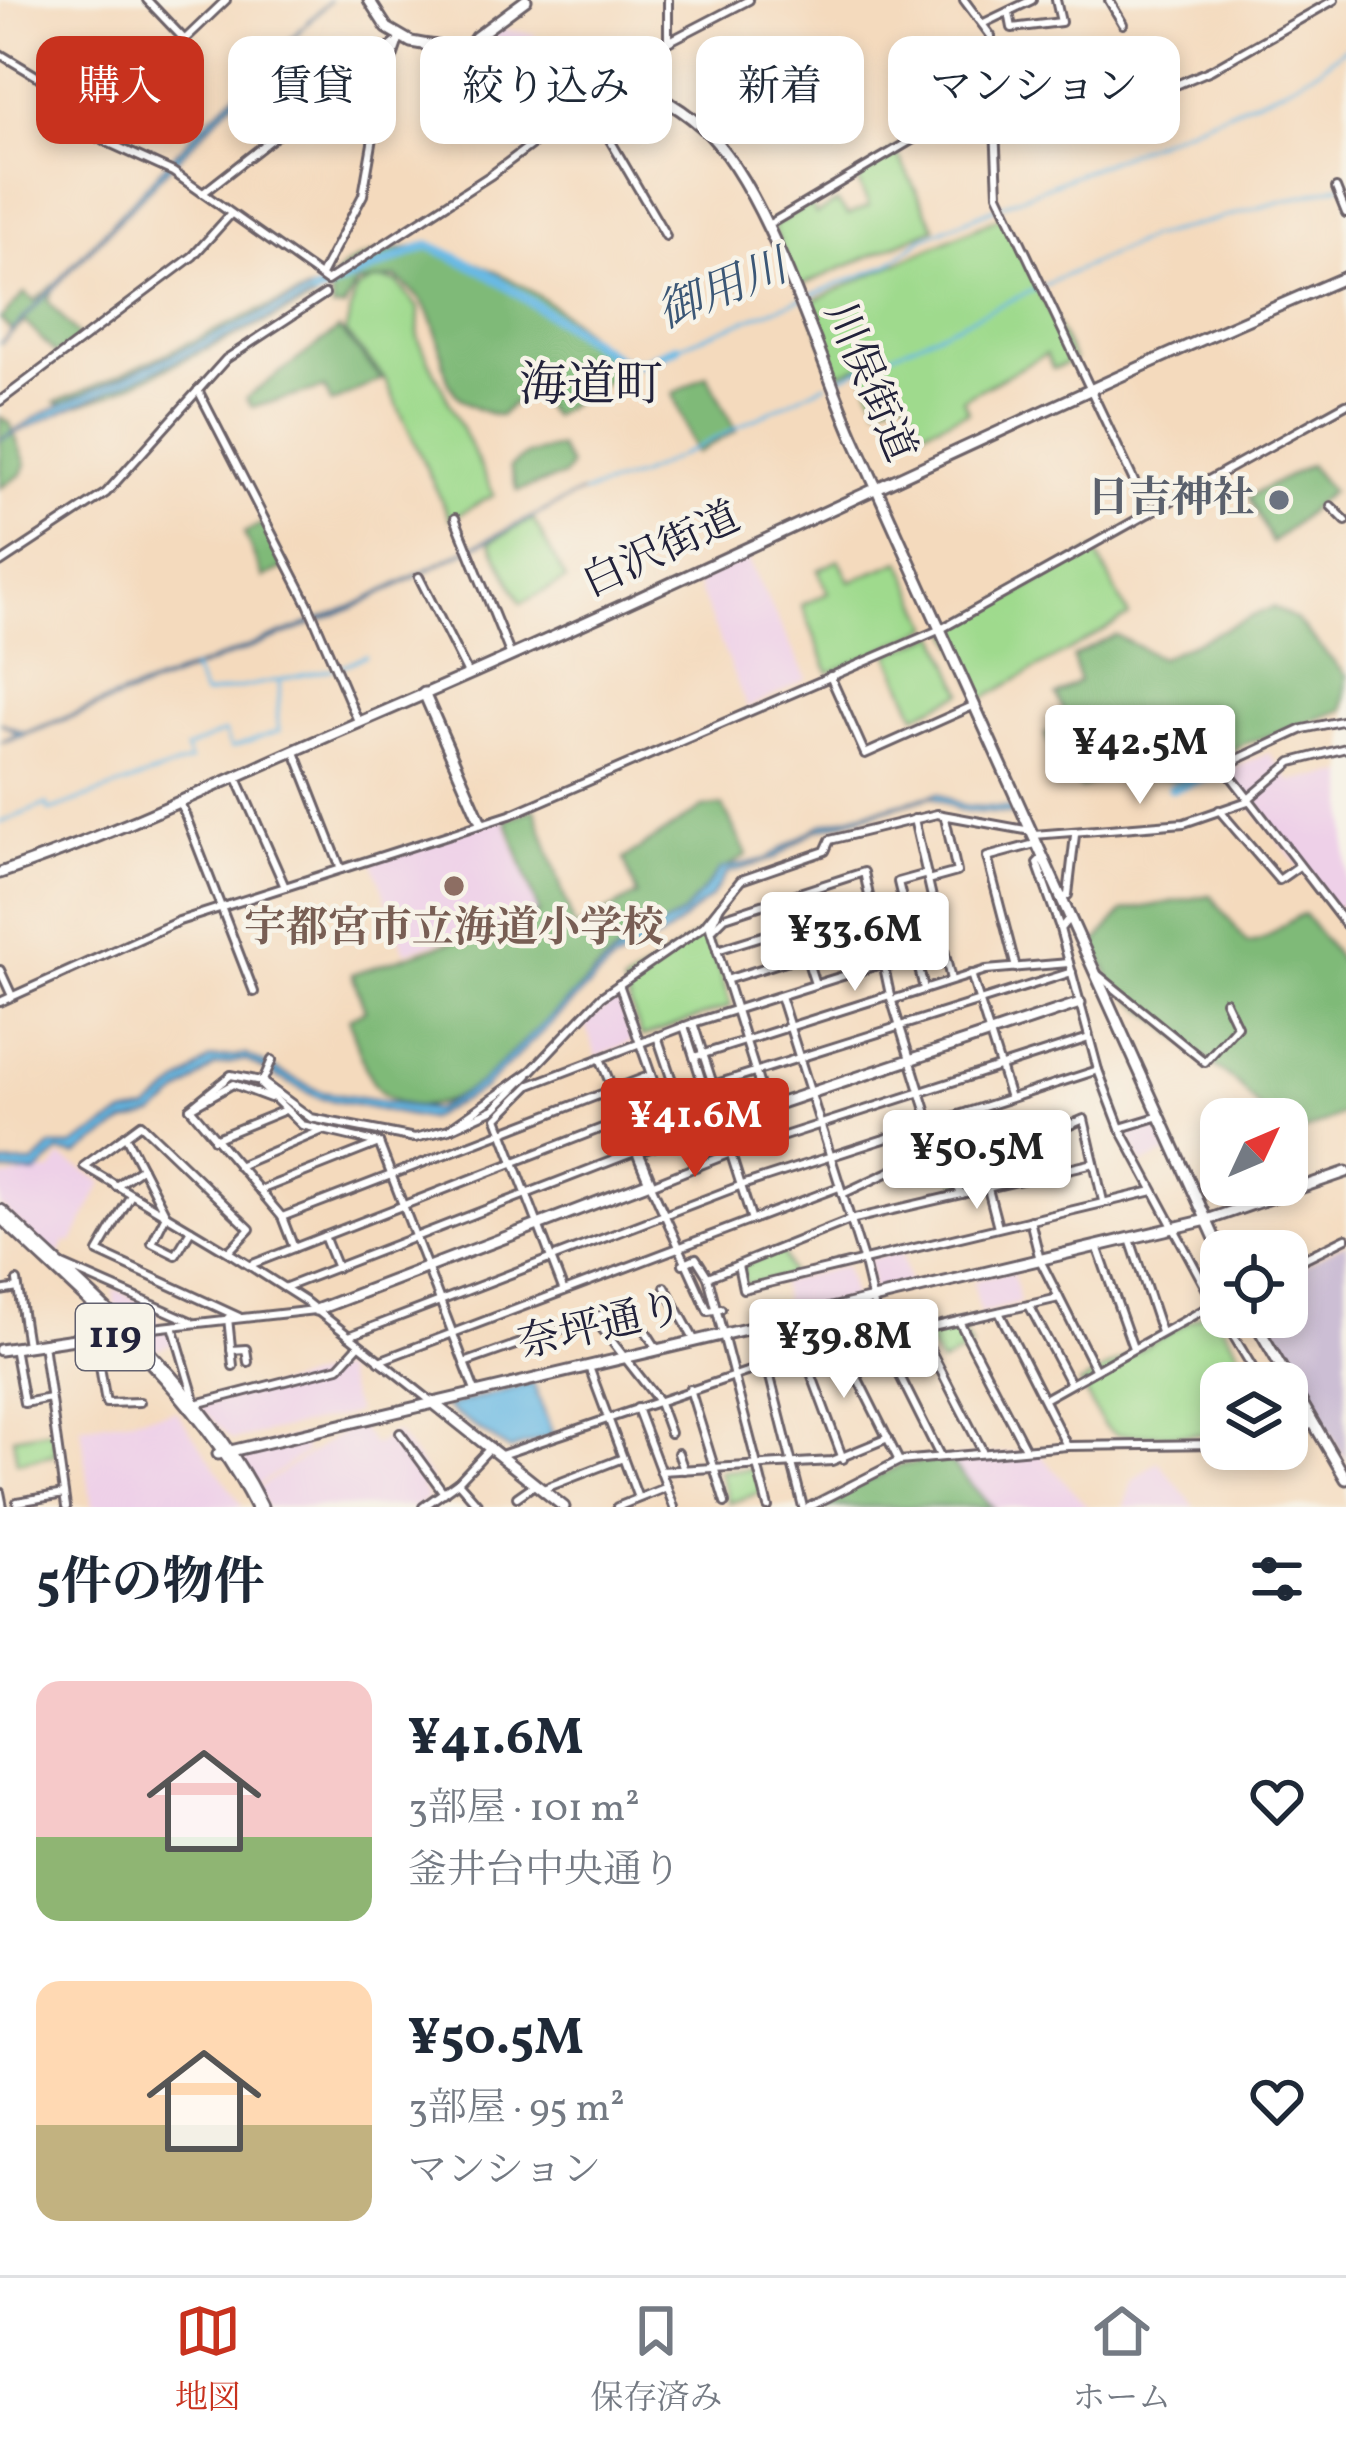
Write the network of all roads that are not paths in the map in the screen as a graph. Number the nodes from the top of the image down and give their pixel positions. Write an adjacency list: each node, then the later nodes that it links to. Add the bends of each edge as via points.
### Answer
1 (146, 0): 15 (street)
2 (226, 0): 16 (street)
3 (369, 0): 20 (main road)
4 (526, 0): 17 (main road)
5 (668, 0): 18 (street)
6 (749, 0): 21 (street)
7 (964, 0): 13 (street)
8 (1032, 0): 12 (street)
9 (1056, 0): 12 (street, via 1061,22 1012,28)
10 (1109, 0): 14 (street)
11 (1334, 0): 25 (street)
12 (1009, 12): 13 (street)
13 (984, 23): 19 (street)
14 (1123, 24)
15 (180, 36)
16 (188, 36)
17 (477, 36)
18 (668, 36)
19 (991, 36)
20 (399, 39): 22 (main road, 川俣街道); 33 (street); 38 (street, via 363,195)
21 (672, 40)
22 (420, 43)
23 (0, 54): 24 (street)
24 (36, 76)
25 (1180, 83)
26 (672, 106): 36 (main road, 川俣街道, via 705,129)
27 (111, 144): 33 (street)
28 (534, 144): 38 (street, via 327,281)
29 (612, 144): 37 (street)
30 (897, 144): 36 (street)
31 (994, 144): 41 (street, via 998,194)
32 (1336, 188): 34 (street)
33 (203, 193): 35 (street)
34 (1346, 213)
35 (230, 215): 38 (street); 43 (street, via 193,256)
36 (766, 226): 45 (main road, 川俣街道)
37 (666, 236)
38 (321, 275)
39 (1346, 277): 41 (main road, 白沢街道)
40 (325, 294): 42 (street, via 246,344)
41 (1089, 387): 45 (main road, 白沢街道); 47 (street)
42 (198, 390): 50 (street, via 106,493); 59 (street, via 308,604)
43 (0, 401)
44 (1346, 404): 47 (street)
45 (878, 490): 52 (main road, 川俣街道); 53 (main road, 白沢街道)
46 (1331, 506): 49 (street)
47 (1149, 513): 52 (street)
48 (455, 518): 53 (street)
49 (1346, 521)
50 (0, 563)
51 (419, 578): 54 (street)
52 (941, 628): 55 (street); 57 (main road, 川俣街道)
53 (511, 656): 54 (main road, 白沢街道)
54 (468, 674): 56 (main road, 白沢街道)
55 (830, 676): 57 (street, via 865,754); 68 (street)
56 (424, 693): 59 (main road, 白沢街道); 68 (main road)
57 (975, 705): 70 (main road, 川俣街道)
58 (1346, 720): 63 (street, via 1226,761 1224,770)
59 (358, 722): 61 (main road, 白沢街道)
60 (1346, 748): 63 (street, via 1292,762)
61 (295, 752): 62 (main road, 白沢街道); 73 (street)
62 (237, 778): 64 (main road, 白沢街道); 76 (street)
63 (1248, 800): 65 (street); 72 (street)
64 (182, 803): 74 (main road, 白沢街道); 81 (street)
65 (1219, 810): 69 (street, via 1184,823); 72 (street, via 1279,880)
66 (914, 818): 67 (street); 75 (street); 80 (street, via 830,840 825,851 740,880)
67 (944, 818): 70 (street); 75 (street, via 956,872)
68 (481, 824): 73 (street)
69 (1075, 835): 70 (street); 78 (street, via 1069,895)
70 (1034, 836): 71 (main road, 川俣街道); 92 (street, via 987,857)
71 (1043, 857): 78 (main road, 川俣街道); 85 (street, via 1037,863)
72 (1299, 866): 84 (street)
73 (341, 869): 76 (street)
74 (0, 873)
75 (927, 877): 98 (street); 101 (street, via 898,882)
76 (285, 887): 81 (street)
77 (787, 897): 79 (street, via 864,872); 83 (street); 86 (street, via 725,917)
78 (1062, 899): 82 (main road, 川俣街道)
79 (871, 902): 83 (street); 87 (street)
80 (719, 906): 86 (street); 99 (street, via 695,934)
81 (221, 907): 102 (street); 104 (street)
82 (1070, 917): 85 (street); 94 (main road, 川俣街道)
83 (796, 926): 88 (street); 89 (street)
84 (1346, 926)
85 (1060, 929): 91 (street)
86 (711, 932): 88 (street)
87 (877, 932): 89 (street); 90 (street)
88 (717, 950): 97 (street)
89 (805, 955): 97 (street); 100 (street)
90 (884, 963): 100 (street); 105 (street)
91 (1069, 963): 92 (street); 95 (street)
92 (1016, 968): 96 (street)
93 (0, 970): 104 (street)
94 (1094, 971): 107 (street, via 1205,1062 1237,1026); 142 (main road, 川俣街道)
95 (1072, 972): 106 (street); 109 (street)
96 (970, 974): 98 (street); 106 (street)
97 (726, 980): 110 (street)
98 (950, 980): 101 (street)
99 (619, 984): 119 (street); 127 (street)
100 (814, 984): 103 (street)
101 (924, 989): 105 (street)
102 (254, 992)
103 (780, 995): 110 (street); 114 (street)
104 (12, 996): 108 (street)
105 (891, 998): 113 (street); 114 (street)
106 (979, 1001): 113 (street); 115 (street)
107 (1226, 1001)
108 (0, 1002)
109 (1080, 1004): 115 (main road); 117 (street)
110 (736, 1009): 111 (street); 118 (street)
111 (693, 1023): 112 (street); 120 (street)
112 (684, 1026): 116 (street); 120 (street)
113 (900, 1026): 122 (street); 123 (street)
114 (790, 1028): 118 (street); 122 (street)
115 (989, 1034): 123 (main road); 125 (street)
116 (657, 1036): 119 (street); 151 (street)
117 (1089, 1038): 125 (street); 126 (street)
118 (746, 1041): 120 (street); 128 (street)
119 (639, 1042): 121 (street); 129 (street)
120 (699, 1056): 131 (street); 144 (street)
121 (600, 1058): 132 (street); 141 (street, via 530,1085)
122 (799, 1058): 128 (street); 133 (street)
123 (910, 1059): 133 (main road); 134 (street)
124 (272, 1060): 130 (street)
125 (1000, 1066): 134 (street); 135 (street)
126 (1098, 1070): 135 (street); 147 (street)
127 (531, 1071): 141 (street); 149 (street)
128 (755, 1072): 131 (street); 137 (street)
129 (651, 1075): 132 (street); 136 (street)
130 (261, 1081): 138 (street); 139 (street, via 231,1076); 149 (street, via 311,1118 415,1138)
131 (713, 1085): 144 (street)
132 (612, 1089): 143 (street); 150 (street)
133 (809, 1090): 137 (main road); 146 (street)
134 (921, 1092): 145 (street); 146 (street)
135 (1010, 1098): 140 (street)
136 (662, 1105): 143 (street); 153 (street)
137 (766, 1105): 144 (main road)
138 (283, 1107): 139 (street, via 238,1083); 148 (street, via 302,1125); 154 (street)
139 (190, 1108): 154 (street)
140 (968, 1112): 145 (street); 160 (street)
141 (496, 1113): 149 (street); 150 (street)
142 (1160, 1116): 147 (street); 184 (main road, 川俣街道)
143 (623, 1120): 156 (street); 159 (street)
144 (719, 1120): 151 (main road); 157 (street)
145 (930, 1123): 158 (street)
146 (820, 1124): 157 (street); 158 (street)
147 (1120, 1128): 172 (street)
148 (324, 1129): 155 (street); 162 (street)
149 (449, 1129)
150 (502, 1132): 159 (street); 165 (street)
151 (688, 1132): 153 (main road)
152 (126, 1137): 163 (street); 168 (street, via 84,1166); 198 (street, via 141,1124 250,1229)
153 (673, 1137): 156 (main road)
154 (214, 1139): 162 (street)
155 (379, 1143): 165 (street); 170 (street)
156 (637, 1151): 166 (main road); 173 (street)
157 (731, 1153): 166 (street); 167 (street)
158 (830, 1156): 167 (street); 171 (street)
159 (514, 1162): 173 (street); 177 (street)
160 (982, 1162): 161 (street, via 1084,1119); 169 (street)
161 (1094, 1163): 169 (street); 176 (street)
162 (238, 1166): 170 (street)
163 (142, 1168): 168 (street); 179 (street)
164 (1346, 1172): 184 (main road, 奈坪通り)
165 (392, 1174): 177 (street); 180 (street)
166 (650, 1184): 178 (street); 186 (main road)
167 (742, 1184): 178 (street); 181 (street)
168 (116, 1186): 175 (street)
169 (989, 1188): 174 (street); 187 (street)
170 (260, 1190): 180 (street)
171 (840, 1190): 174 (street, via 932,1152); 181 (street); 182 (street)
172 (1153, 1191): 176 (street); 188 (street)
173 (526, 1193): 186 (street); 192 (street)
174 (962, 1194): 182 (street)
175 (131, 1195): 179 (street); 223 (street, via 98,1252)
176 (1103, 1202): 183 (street)
177 (404, 1205): 191 (street); 192 (street)
178 (663, 1215): 195 (street); 200 (street)
179 (166, 1216): 189 (street); 189 (street, via 152,1243 176,1255)
180 (282, 1216): 197 (street)
181 (752, 1217): 195 (street)
182 (850, 1220): 201 (street); 205 (street)
183 (1030, 1220): 187 (street); 202 (street)
184 (1207, 1220): 188 (main road, 奈坪通り); 190 (main road, 川俣街道)
185 (2, 1221): 203 (highway, 119); 233 (highway, 119)
186 (538, 1226): 200 (street); 208 (main road)
187 (998, 1227): 201 (street)
188 (1173, 1228): 194 (main road, 奈坪通り); 209 (street)
189 (191, 1230): 198 (street)
190 (1211, 1230)
191 (324, 1236): 197 (street); 207 (street)
192 (416, 1236): 207 (street); 208 (street)
193 (1346, 1238): 199 (street)
194 (1130, 1239): 196 (main road, 奈坪通り); 231 (street)
195 (676, 1246): 204 (street); 213 (street)
196 (1097, 1246): 202 (main road, 奈坪通り); 242 (street)
197 (294, 1248): 206 (street)
198 (228, 1252): 206 (street)
199 (1308, 1257)
200 (551, 1258): 213 (street); 217 (street)
201 (862, 1259): 205 (street, via 743,1289); 216 (street)
202 (1040, 1260): 215 (street); 216 (main road, 奈坪通り)
203 (50, 1262): 227 (street); 233 (highway, 119)
204 (683, 1264): 210 (street, via 696,1258); 219 (street, via 708,1311)
205 (738, 1264): 210 (street)
206 (250, 1265): 211 (street)
207 (337, 1268): 211 (street)
208 (428, 1268): 217 (street); 220 (main road)
209 (1200, 1273)
210 (708, 1277): 219 (street)
211 (286, 1287): 220 (street)
212 (665, 1288): 236 (street)
213 (563, 1289): 230 (street)
214 (0, 1291): 240 (street, via 17,1284)
215 (1059, 1298): 218 (street); 255 (street)
216 (872, 1299): 232 (main road, 奈坪通り); 237 (street)
217 (440, 1301): 230 (street); 234 (street)
218 (1029, 1305): 222 (street); 257 (street)
219 (721, 1309): 232 (street)
220 (316, 1310): 223 (street); 234 (street)
221 (1200, 1310): 231 (street)
222 (999, 1312): 226 (street); 261 (street)
223 (239, 1317): 224 (street)
224 (228, 1318): 227 (street); 246 (street)
225 (593, 1318): 244 (street, via 629,1305); 247 (street); 251 (street)
226 (959, 1322): 229 (street); 276 (street)
227 (194, 1323): 228 (street)
228 (173, 1326): 233 (street); 265 (street)
229 (920, 1330): 237 (street); 278 (street)
230 (452, 1332): 249 (street); 251 (street)
231 (1161, 1332): 242 (street)
232 (727, 1333): 236 (main road, 奈坪通り); 256 (street)
233 (110, 1334): 238 (main road); 263 (street, via 106,1403); 265 (highway, 119); 277 (highway, 119)
234 (349, 1336): 239 (street)
235 (1264, 1338): 268 (main road)
236 (695, 1340): 244 (main road, 奈坪通り)
237 (882, 1340): 245 (street); 281 (street)
238 (43, 1343): 240 (main road); 260 (street)
239 (359, 1345): 249 (street); 265 (street, via 339,1367)
240 (27, 1346): 241 (main road)
241 (14, 1347): 243 (main road); 260 (street, via 24,1403)
242 (1133, 1348): 255 (street)
243 (0, 1349)
244 (657, 1349): 247 (main road, 奈坪通り)
245 (843, 1349): 248 (street); 272 (street)
246 (231, 1350): 250 (street, via 246,1348); 253 (street)
247 (624, 1357): 252 (main road, 奈坪通り); 262 (street)
248 (805, 1357): 254 (street); 283 (street)
249 (379, 1361): 264 (street)
250 (248, 1362)
251 (464, 1363): 259 (street)
252 (588, 1365): 259 (main road, 奈坪通り); 267 (street)
253 (233, 1366)
254 (767, 1366): 256 (street); 285 (street)
255 (1095, 1369): 257 (street)
256 (736, 1374): 258 (street); 286 (street)
257 (1070, 1383): 261 (street)
258 (690, 1389): 262 (street); 287 (street)
259 (475, 1391): 264 (main road, 奈坪通り)
260 (50, 1398): 296 (street)
261 (1044, 1399): 274 (street)
262 (658, 1400): 266 (street); 270 (street)
263 (140, 1402)
264 (432, 1402): 275 (main road); 277 (main road, 奈坪通り)
265 (194, 1406): 277 (highway, 119)
266 (637, 1408): 267 (street); 289 (street)
267 (607, 1419): 280 (street); 282 (street)
268 (1314, 1423): 269 (street); 290 (main road)
269 (1308, 1426)
270 (670, 1432)
271 (400, 1433): 295 (street)
272 (888, 1438): 283 (street); 284 (street)
273 (1200, 1444): 274 (street)
274 (1067, 1446): 276 (street)
275 (490, 1448): 280 (main road); 291 (street)
276 (1025, 1448): 278 (street)
277 (221, 1451): 305 (highway, 119); 306 (highway, 119)
278 (982, 1451): 281 (street)
279 (678, 1453): 288 (street)
280 (501, 1455): 292 (main road)
281 (940, 1456): 284 (street)
282 (623, 1458): 292 (street); 298 (street)
283 (843, 1459): 285 (street)
284 (899, 1461): 314 (street)
285 (792, 1465): 286 (street); 314 (street)
286 (758, 1466): 287 (street); 313 (street)
287 (714, 1468): 288 (street); 302 (street)
288 (684, 1470): 289 (street)
289 (661, 1471): 293 (street)
290 (1346, 1479)
291 (458, 1482): 295 (street); 309 (street)
292 (540, 1486): 297 (street); 301 (main road)
293 (667, 1487): 298 (street); 311 (street)
294 (0, 1492): 303 (street)
295 (444, 1493): 299 (street)
296 (64, 1494): 300 (street); 304 (street)
297 (517, 1497)
298 (638, 1498): 310 (street)
299 (435, 1499): 307 (street); 308 (street)
300 (16, 1502)
301 (556, 1505)
302 (726, 1505): 312 (street)
303 (3, 1507)
304 (66, 1507)
305 (249, 1507)
306 (259, 1507)
307 (423, 1507)
308 (440, 1507)
309 (481, 1507)
310 (617, 1507)
311 (674, 1507)
312 (715, 1507)
313 (768, 1507)
314 (806, 1507)

